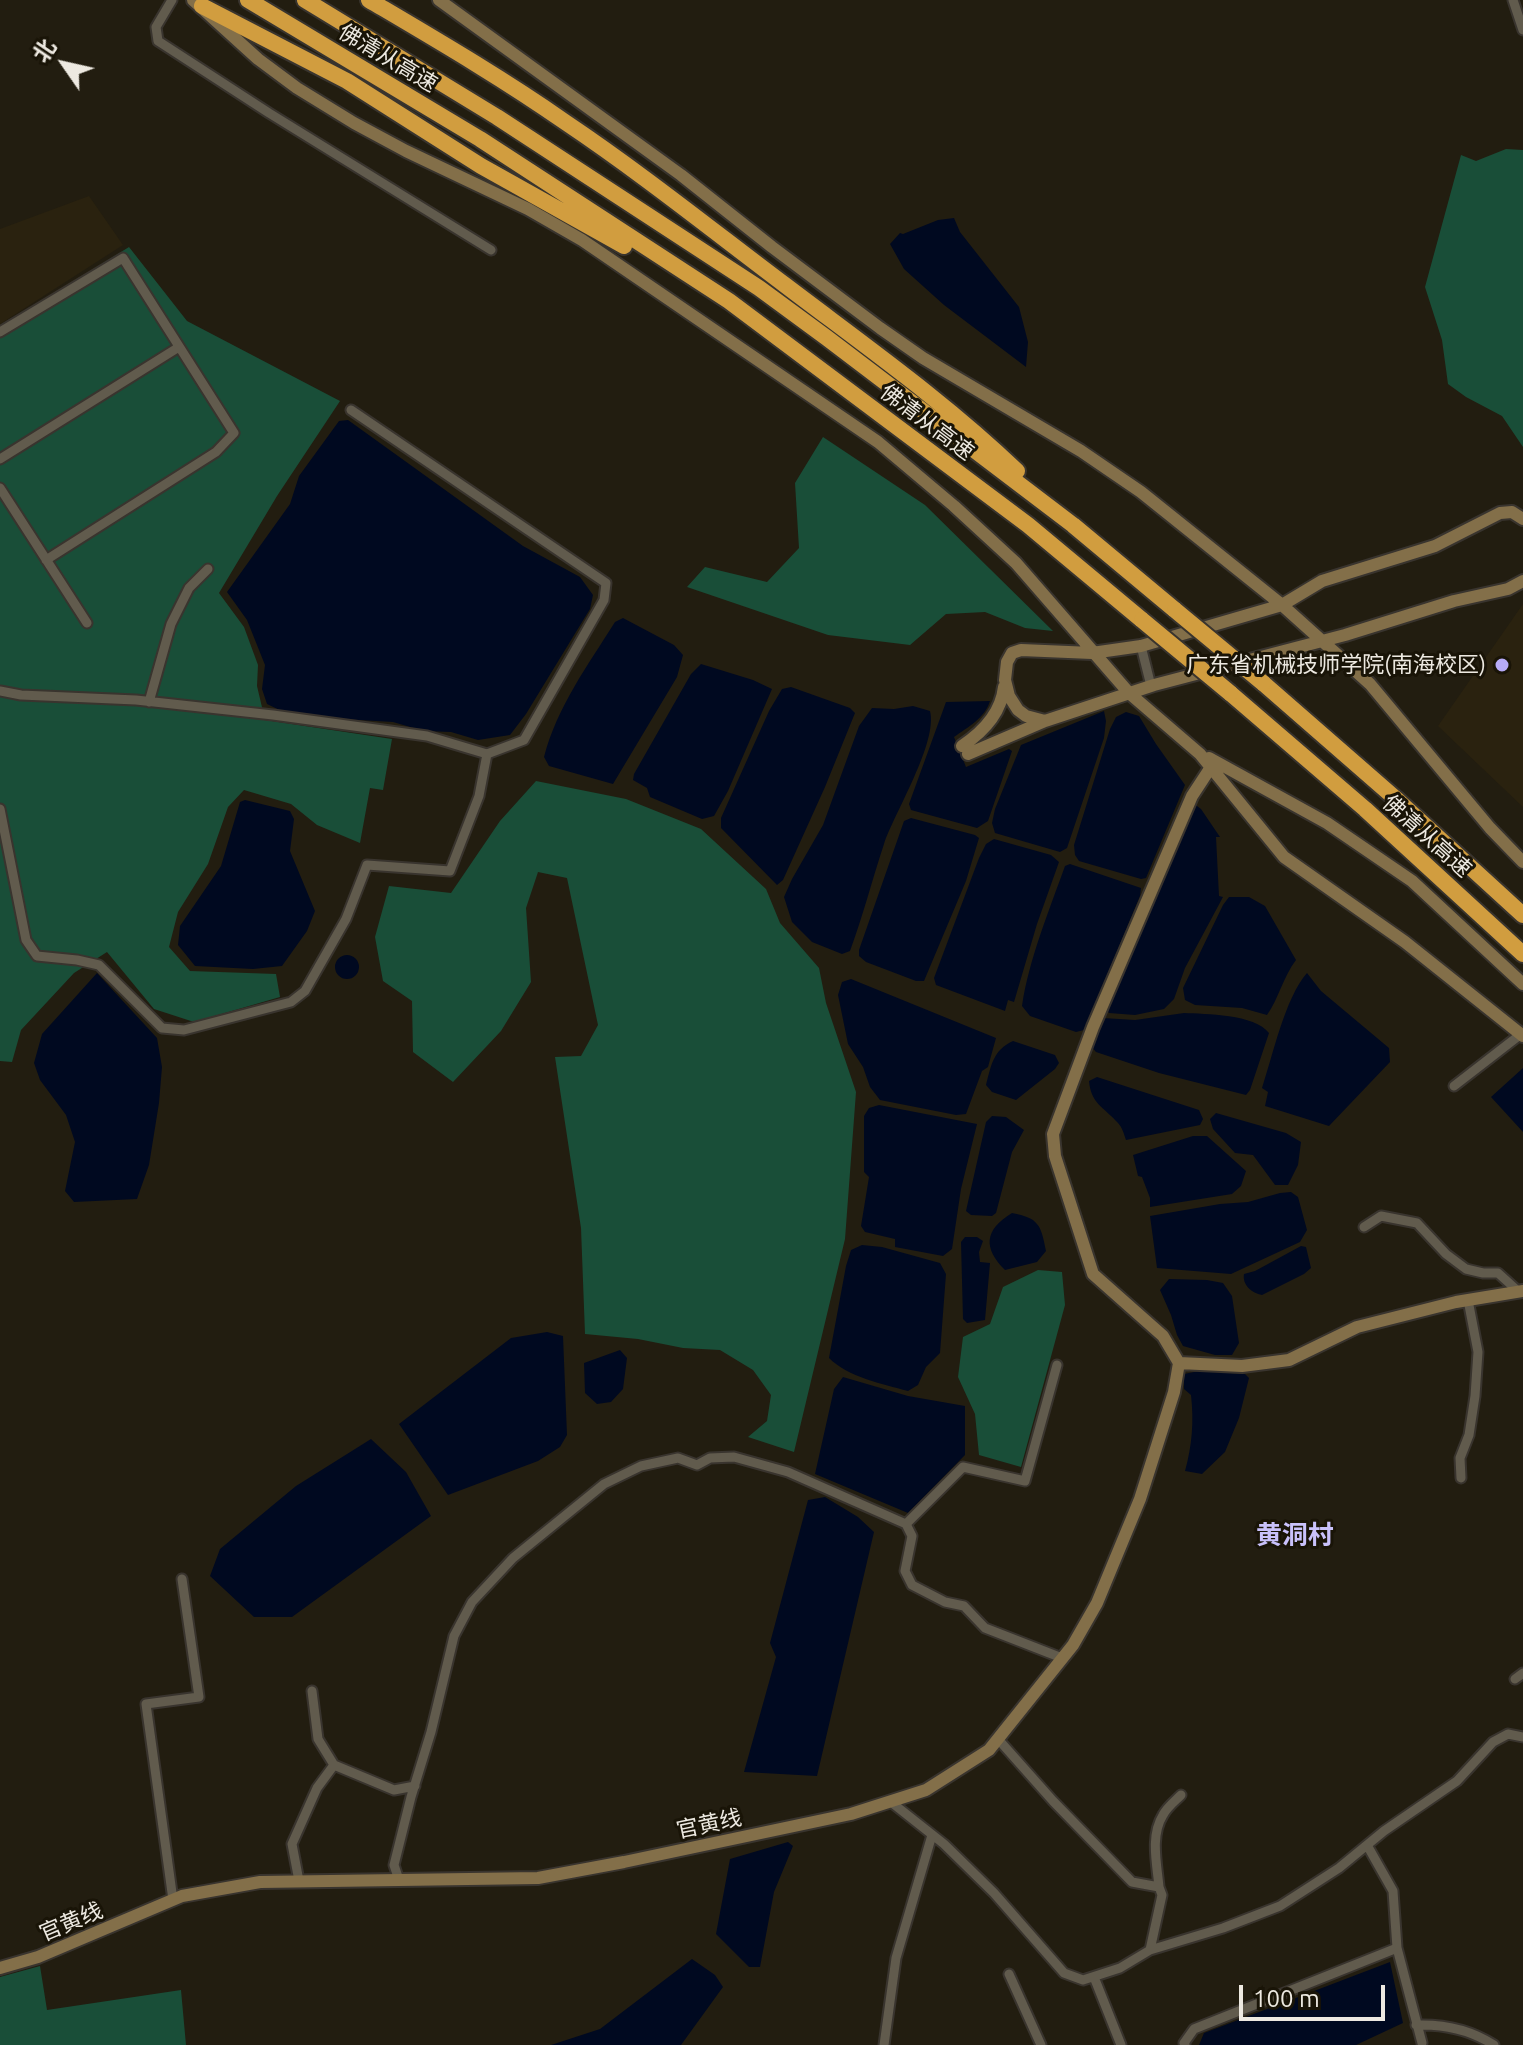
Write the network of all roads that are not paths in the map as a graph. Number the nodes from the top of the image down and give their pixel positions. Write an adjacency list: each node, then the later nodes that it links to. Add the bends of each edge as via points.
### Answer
1 (172, 0): 9 (street, via 156,27 158,41)
2 (248, 0): 10 (highway, 佛清从高速, via 480,139)
3 (305, 0): 17 (highway, 佛清从高速, via 497,117 759,288)
4 (369, 0): 17 (highway, via 474,62 653,184 988,443)
5 (439, 0): 21 (street, via 681,175 880,328 1141,492)
6 (1513, 0): 8 (street)
7 (197, 3): 10 (highway, via 347,81 481,166 693,287); 25 (street, via 297,88 406,151 582,240 878,442 1016,563)
8 (1523, 30)
9 (491, 250)
10 (736, 306): 38 (highway, 佛清从高速, bridge, via 1028,525 1365,809)
11 (0, 332): 12 (street, via 123,258)
12 (179, 347): 14 (street); 18 (street, via 234,433 216,452)
13 (351, 410): 33 (street, via 606,583 604,600 524,740)
14 (0, 459)
15 (0, 488): 18 (street)
16 (1523, 519): 21 (street, via 1500,513 1435,546 1322,581)
17 (1073, 525): 37 (highway, 佛清从高速, bridge, via 1263,683)
18 (46, 560): 22 (street)
19 (208, 569): 30 (street, via 189,588 171,624)
20 (1523, 581): 23 (street)
21 (1282, 605): 23 (street); 24 (street)
22 (87, 623)
23 (1323, 641): 27 (street); 36 (street, via 1370,684)
24 (1141, 646): 25 (street); 27 (street)
25 (1092, 653): 26 (street, via 1021,650 1007,662); 29 (street)
26 (1005, 680): 31 (street, via 1012,704 1026,716); 31 (street, via 990,722 965,750)
27 (1151, 686): 29 (street)
28 (0, 691): 30 (street)
29 (1129, 693): 31 (street); 32 (street)
30 (149, 702): 33 (street, via 427,736)
31 (1045, 721)
32 (1192, 747): 34 (street); 39 (street, via 1327,823 1412,881)
33 (487, 754): 35 (street, via 479,796 450,871 367,865 346,919 305,991 291,1002 184,1030 162,1028 99,965 37,956 26,940)
34 (1211, 767): 40 (street, via 1284,857 1405,942); 45 (street, via 1192,796 1053,1134 1055,1156 1093,1274 1163,1336)
35 (0, 809)
36 (1523, 862)
37 (1523, 915)
38 (1523, 954)
39 (1523, 984)
40 (1522, 1035): 41 (street)
41 (1454, 1086)
42 (1364, 1227): 43 (street, via 1381,1216 1417,1223 1466,1269 1498,1273)
43 (1521, 1291): 44 (street)
44 (1468, 1300): 45 (street, via 1357,1327 1289,1360 1242,1366); 47 (street, via 1478,1352)
45 (1179, 1363): 50 (street, 官黄线, via 1140,1499 1097,1603)
46 (1057, 1365): 48 (street, via 1025,1481 963,1467)
47 (1461, 1478)
48 (906, 1524): 50 (street, via 912,1536 905,1571 912,1585 964,1606 985,1628); 55 (street, via 788,1472 734,1457 710,1458 697,1465 665,1460 604,1484 513,1558 472,1602 454,1636)
49 (182, 1579): 63 (street, via 199,1697 146,1704)
50 (1062, 1658): 53 (street, 官黄线)
51 (312, 1691): 54 (street, via 318,1739)
52 (1523, 1737): 59 (street, via 1508,1734 1493,1742 1457,1781)
53 (998, 1739): 57 (street, 官黄线, via 926,1790); 62 (street, via 1132,1882)
54 (334, 1765): 55 (street, via 394,1790); 61 (street, via 317,1788 292,1844)
55 (415, 1786): 60 (street, via 394,1865)
56 (1181, 1795): 62 (street, via 1156,1829)
57 (891, 1802): 58 (street); 60 (street, 官黄线, via 538,1878)
58 (932, 1835): 68 (street, via 994,1893 1064,1973 1083,1980); 72 (street, via 896,1958)
59 (1367, 1845): 64 (street, via 1393,1891); 65 (street, via 1280,1906)
60 (399, 1880): 61 (street, 官黄线)
61 (299, 1881): 63 (street, 官黄线, via 260,1882)
62 (1159, 1887): 65 (street, via 1162,1895)
63 (173, 1900): 66 (street, 官黄线)
64 (1397, 1948): 69 (street); 75 (street, via 1194,2029)
65 (1150, 1950): 68 (street)
66 (0, 1968)
67 (1009, 1974): 73 (street)
68 (1094, 1977): 74 (street)
69 (1416, 2025): 70 (street, via 1436,2024); 71 (street)
70 (1473, 2040): 76 (street)
71 (1422, 2043)
72 (884, 2045)
73 (1041, 2045)
74 (1121, 2045)
75 (1185, 2045)
76 (1494, 2045)

